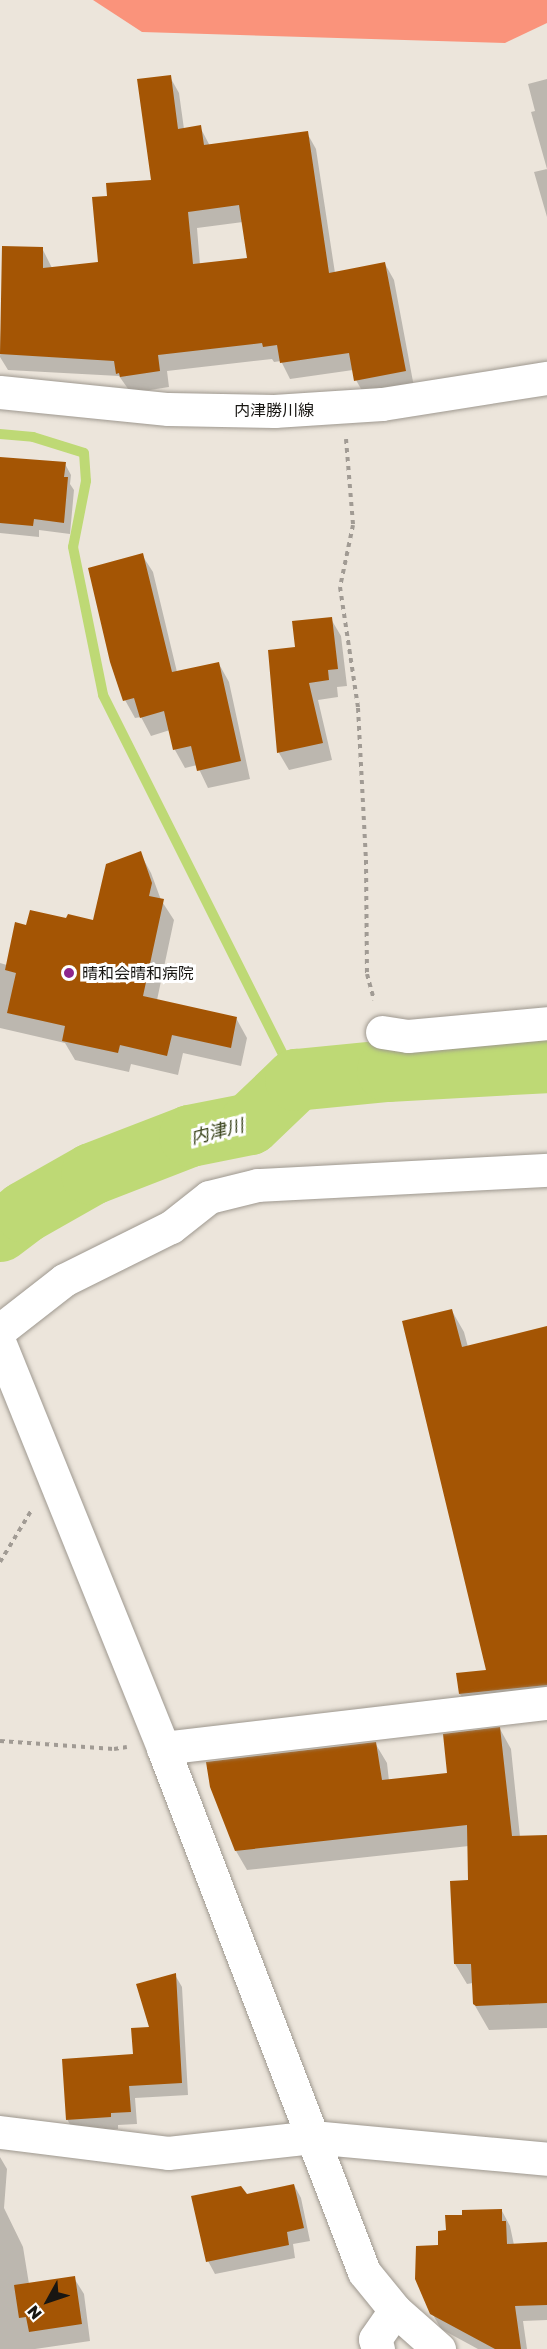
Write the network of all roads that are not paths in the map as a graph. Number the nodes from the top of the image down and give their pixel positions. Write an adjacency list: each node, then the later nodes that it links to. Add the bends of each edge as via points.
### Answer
1 (547, 378): 2 (street, 内津勝川線, via 343,408 274,411 168,409)
2 (0, 392)
3 (547, 1023): 4 (street, via 408,1036)
4 (382, 1032)
5 (547, 1170): 6 (street, via 258,1185 208,1197 171,1227 64,1280)
6 (0, 1330)
7 (0, 1344): 9 (street)
8 (547, 1703): 9 (street)
9 (162, 1744): 11 (street)
10 (0, 2132): 11 (street, via 168,2153)
11 (312, 2137): 12 (street); 13 (street, via 364,2272)
12 (547, 2159)
13 (395, 2310): 14 (street, via 375,2339); 15 (street)
14 (378, 2349)
15 (439, 2349)

